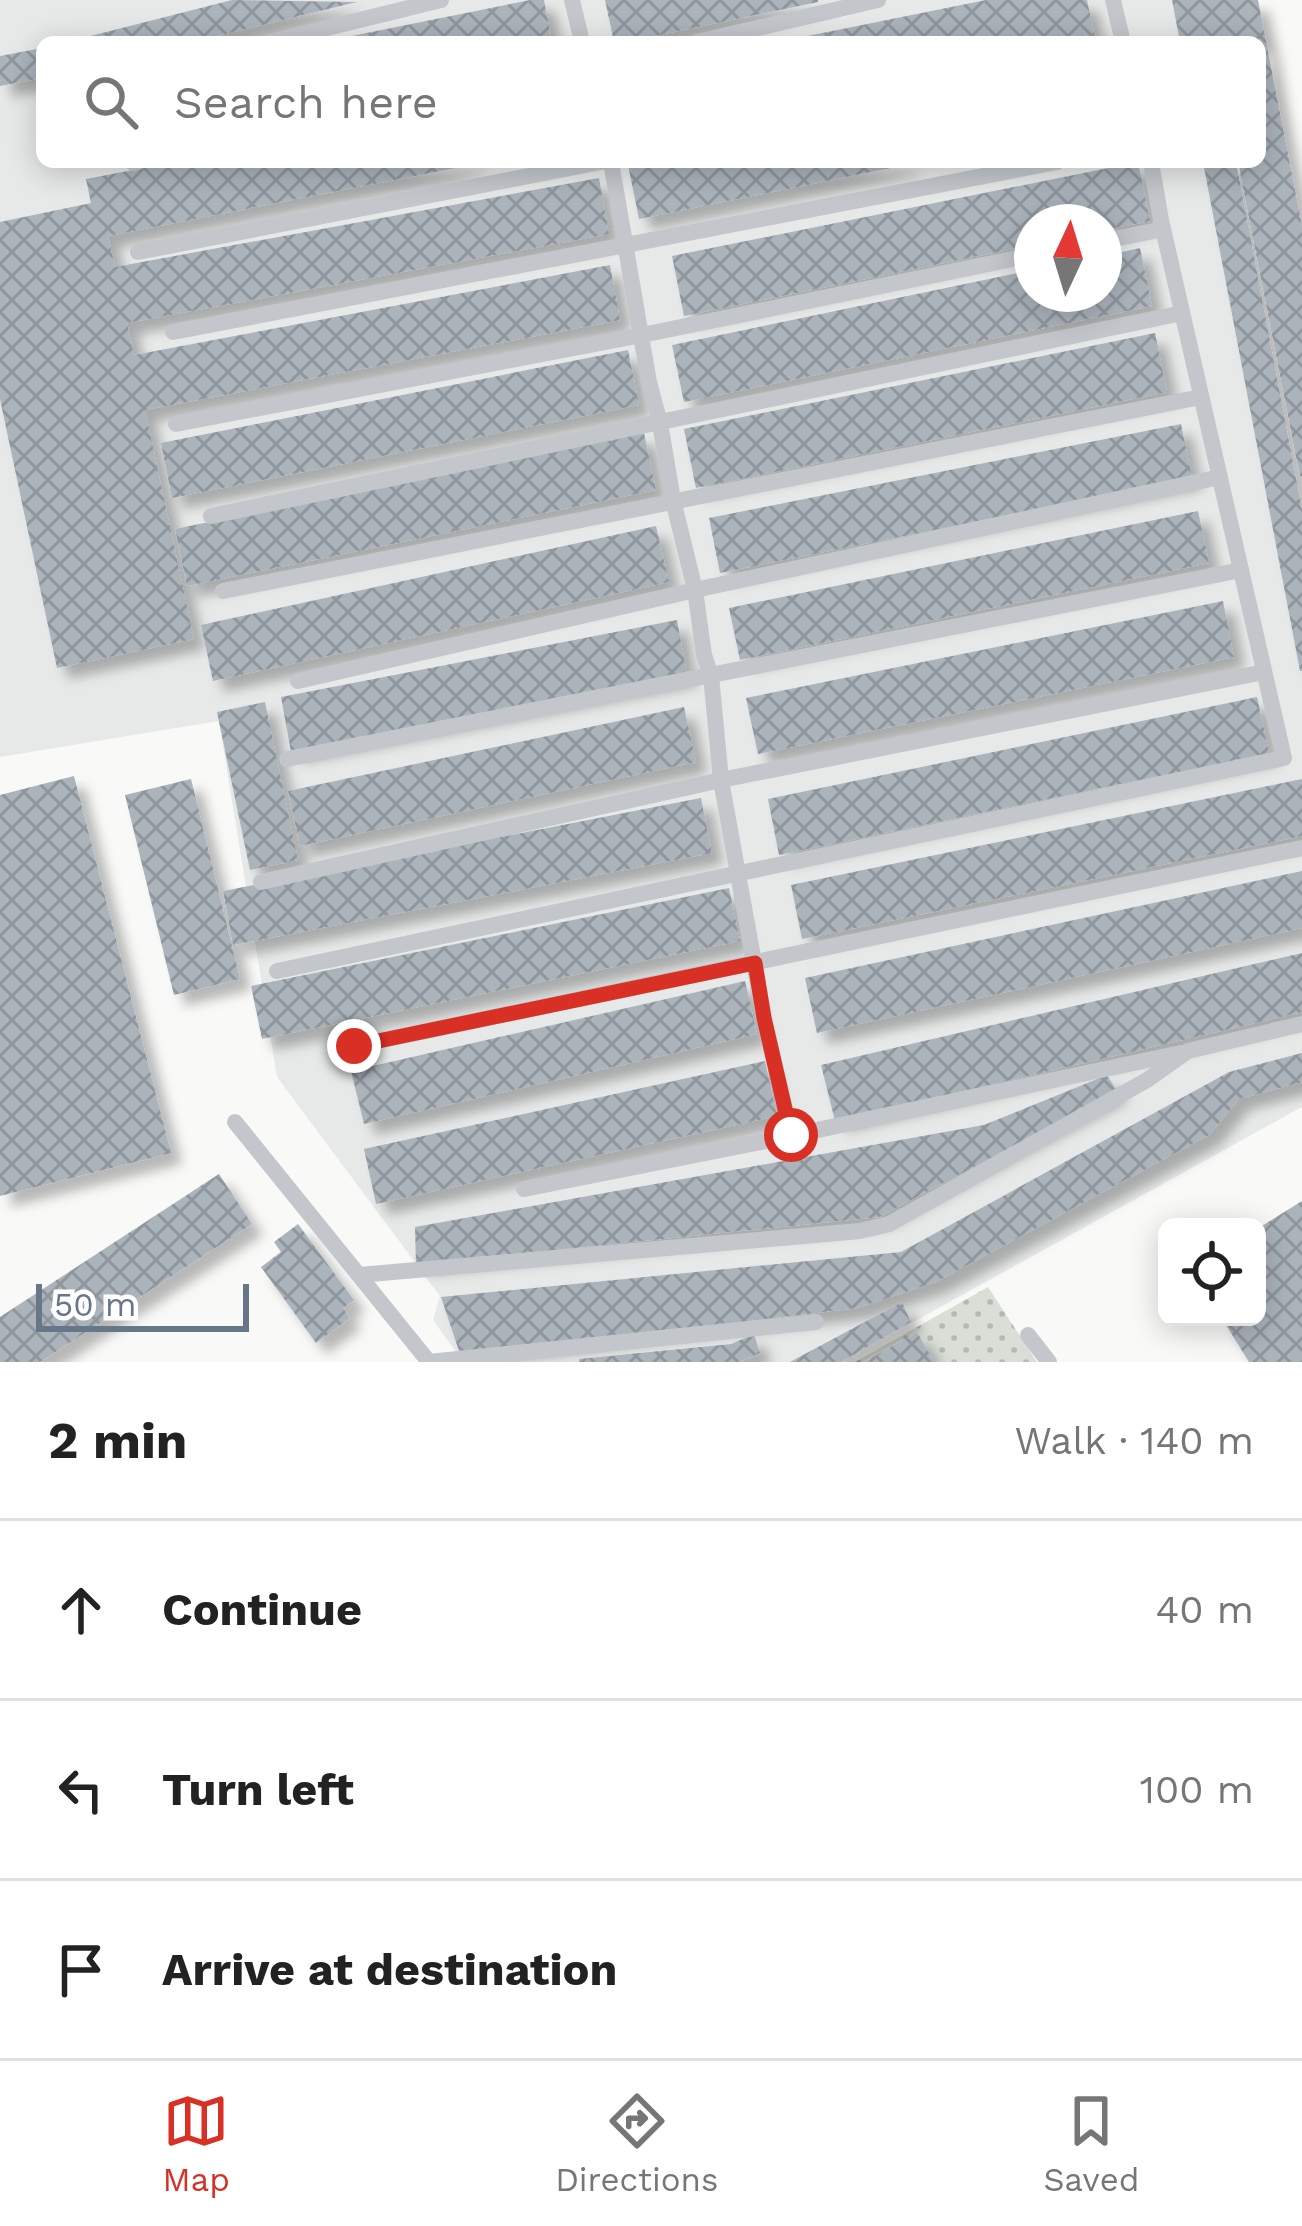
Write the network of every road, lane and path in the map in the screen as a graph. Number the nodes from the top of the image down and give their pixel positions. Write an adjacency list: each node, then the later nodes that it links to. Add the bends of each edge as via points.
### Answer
1 (441, 0): 5 (lane)
2 (572, 0): 6 (lane)
3 (878, 0): 7 (lane)
4 (1113, 0): 8 (lane)
5 (294, 36)
6 (581, 36)
7 (723, 36)
8 (1122, 36)
9 (570, 168): 16 (lane)
10 (612, 168): 15 (lane)
11 (1026, 168): 15 (lane)
12 (1152, 168): 13 (lane)
13 (1163, 229): 14 (lane); 18 (lane)
14 (1122, 237)
15 (624, 245): 19 (lane); 20 (lane)
16 (139, 252)
17 (1014, 259): 20 (lane)
18 (1182, 313): 21 (lane); 22 (lane)
19 (173, 332)
20 (642, 335): 22 (lane); 23 (lane)
21 (1202, 398): 24 (lane); 25 (lane)
22 (660, 423): 25 (lane); 26 (lane)
23 (176, 424)
24 (1220, 477): 27 (lane); 28 (lane)
25 (673, 500): 28 (lane); 29 (lane)
26 (211, 516)
27 (1241, 570): 30 (lane); 31 (lane)
28 (695, 590): 31 (lane); 32 (lane)
29 (223, 591)
30 (1264, 672): 34 (lane); 36 (lane, via 1284,758)
31 (711, 676): 33 (lane); 34 (lane)
32 (298, 681)
33 (287, 759)
34 (721, 780): 36 (lane); 37 (lane)
35 (1302, 848): 38 (lane)
36 (739, 872): 38 (lane); 39 (lane)
37 (261, 882)
38 (755, 963): 41 (lane); 44 (lane)
39 (277, 971)
40 (1302, 1024): 42 (lane)
41 (354, 1046)
42 (1188, 1051): 44 (lane); 46 (lane, via 889,1224)
43 (235, 1122): 46 (lane)
44 (791, 1135): 45 (lane)
45 (524, 1189)
46 (359, 1275): 49 (lane)
47 (816, 1322): 49 (lane)
48 (1028, 1335): 50 (lane)
49 (429, 1362)
50 (1049, 1362)

